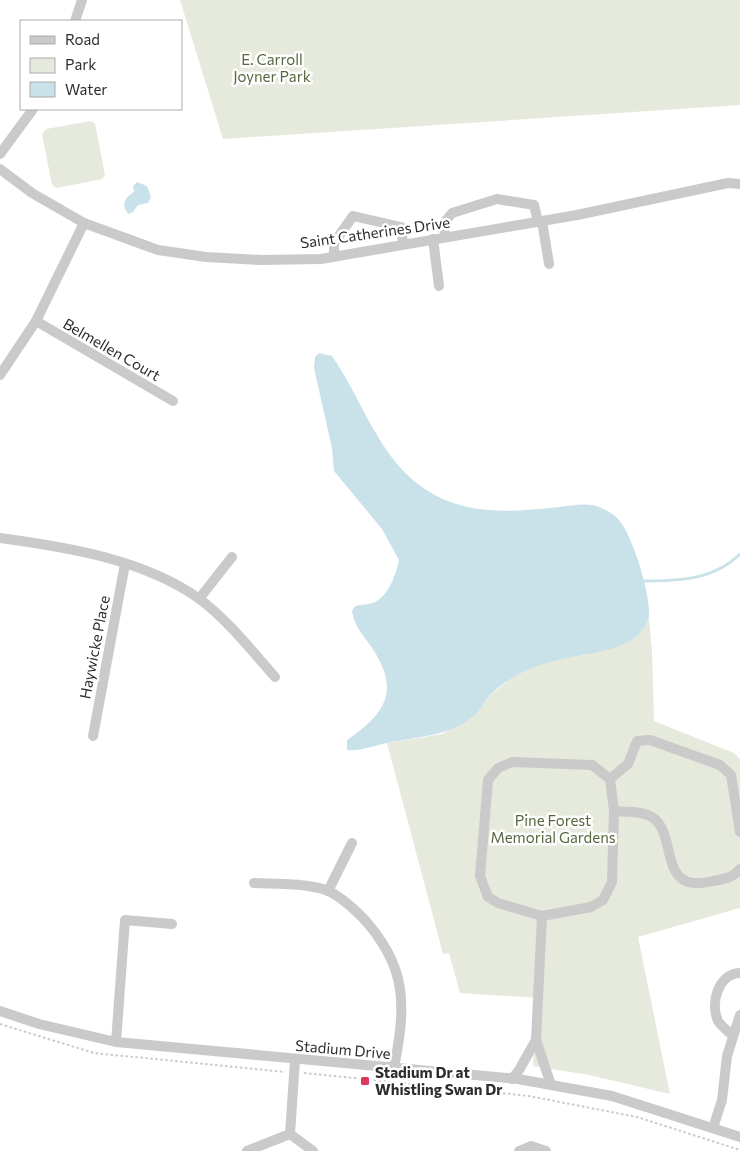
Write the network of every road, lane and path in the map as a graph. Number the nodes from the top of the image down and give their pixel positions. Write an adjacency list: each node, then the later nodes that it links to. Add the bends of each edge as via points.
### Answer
1 (82, 0): 2 (street)
2 (75, 20)
3 (31, 110): 4 (street)
4 (0, 154)
5 (0, 170): 8 (street, Saint Catherines Drive, via 32,193)
6 (740, 184): 7 (street, Saint Catherines Drive, via 728,183)
7 (540, 221): 9 (street, Saint Catherines Drive); 9 (street, via 534,205 497,199 452,213 444,223); 13 (street)
8 (84, 222): 12 (street, Saint Catherines Drive, via 158,250 206,257 261,260); 15 (street)
9 (446, 237): 10 (street, Saint Catherines Drive)
10 (433, 239): 11 (street, Saint Catherines Drive); 14 (street)
11 (403, 244): 12 (street, Saint Catherines Drive); 12 (street, via 401,227 353,216 334,243)
12 (334, 256)
13 (549, 264)
14 (440, 286)
15 (36, 322): 16 (street); 17 (street, Belmellen Court)
16 (0, 375)
17 (173, 402)
18 (0, 538): 20 (street, via 66,547)
19 (232, 557): 21 (street)
20 (125, 564): 21 (street, via 171,582); 23 (street, Haywicke Place)
21 (199, 599): 22 (street)
22 (275, 677)
23 (93, 736)
24 (610, 779): 25 (street); 26 (street, via 628,764 637,741 650,740 720,766 731,775); 31 (street, via 592,765 512,762 498,768 488,780 480,876 488,897)
25 (614, 811): 28 (street, via 652,817 659,824 677,874 684,880 704,883 735,876); 31 (street, via 612,882 603,900 591,907)
26 (740, 832)
27 (352, 843): 30 (street)
28 (740, 869)
29 (254, 883): 30 (street, via 290,884)
30 (328, 891): 40 (street, via 357,912 379,935 398,973 402,1001)
31 (542, 916): 37 (street)
32 (172, 924): 38 (street, via 125,920)
33 (740, 973): 36 (street, via 725,979 714,1000 719,1023)
34 (0, 1011): 38 (street, Stadium Drive)
35 (740, 1015): 36 (street)
36 (732, 1035): 44 (street, via 722,1100)
37 (536, 1040): 42 (street); 43 (street)
38 (116, 1042): 39 (street, Stadium Drive)
39 (295, 1060): 40 (street, Stadium Drive); 45 (street)
40 (394, 1068): 42 (street, Stadium Drive)
41 (311, 1074): 47 (path, via 529,1096 637,1117)
42 (512, 1079): 43 (street, Stadium Drive)
43 (551, 1085): 44 (street, Stadium Drive, via 612,1096)
44 (712, 1128): 46 (street, Stadium Drive)
45 (290, 1134): 48 (street); 49 (street)
46 (740, 1137)
47 (740, 1150)
48 (247, 1151)
49 (313, 1151)
50 (519, 1151): 51 (street, via 531,1146)
51 (546, 1151)

